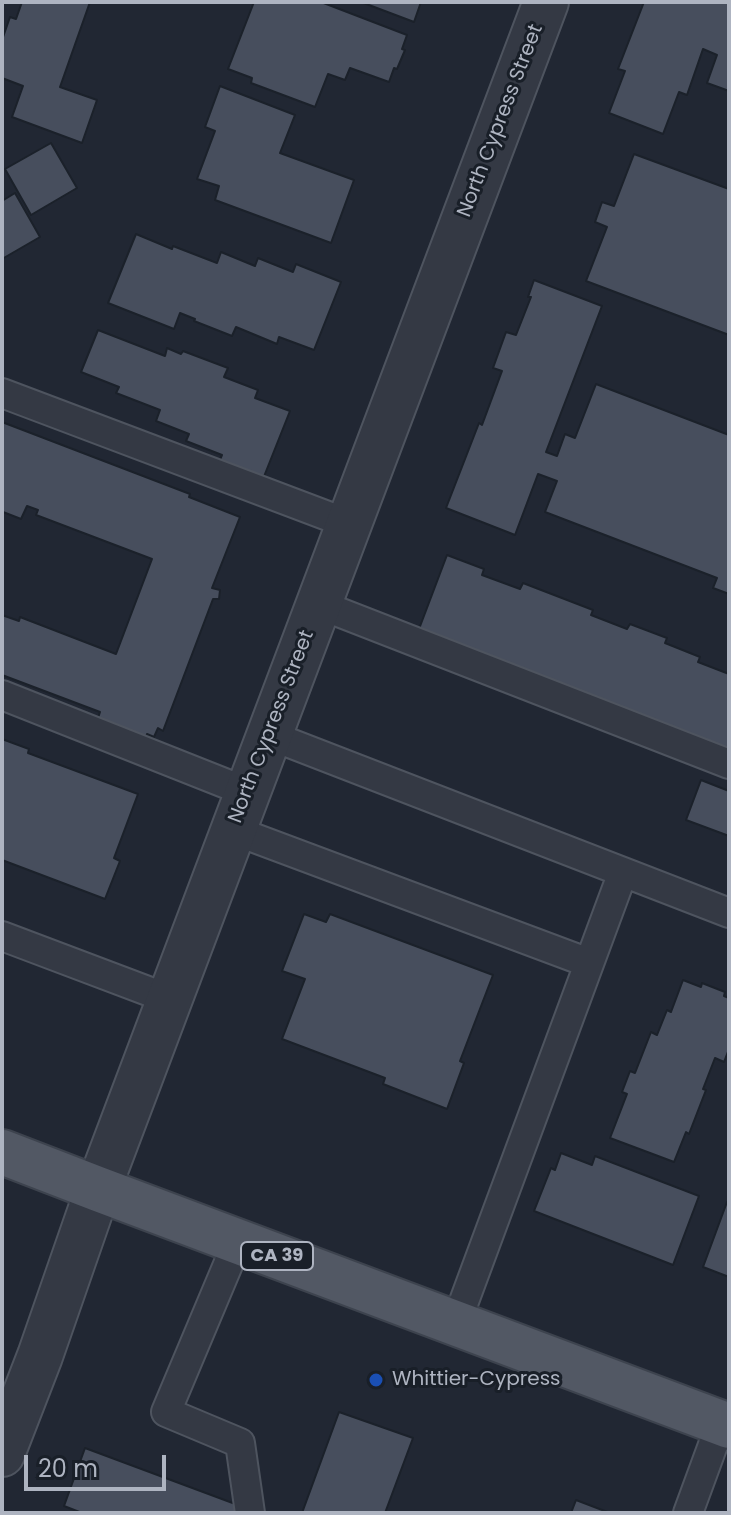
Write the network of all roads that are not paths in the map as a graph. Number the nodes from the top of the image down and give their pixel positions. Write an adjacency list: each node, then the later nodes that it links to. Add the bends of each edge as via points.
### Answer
1 (546, 2): 3 (street, North Cypress Street)
2 (2, 393): 3 (lane)
3 (349, 524): 4 (street, North Cypress Street)
4 (318, 604): 6 (street, North Cypress Street); 7 (lane)
5 (2, 695): 8 (lane)
6 (269, 735): 8 (street, North Cypress Street); 9 (lane)
7 (729, 764)
8 (240, 811): 12 (lane); 13 (street, North Cypress Street)
9 (623, 872): 10 (lane); 12 (lane)
10 (729, 913)
11 (2, 936): 13 (lane)
12 (589, 963): 17 (lane)
13 (169, 999): 15 (street, North Cypress Street)
14 (2, 1152): 15 (main road, CA 39)
15 (98, 1189): 16 (main road, CA 39); 19 (street, North Cypress Street)
16 (238, 1241): 17 (main road, CA 39); 20 (lane, via 166,1412 240,1443)
17 (456, 1323): 18 (main road, CA 39)
18 (725, 1424): 21 (lane)
19 (2, 1454)
20 (250, 1513)
21 (688, 1513)

